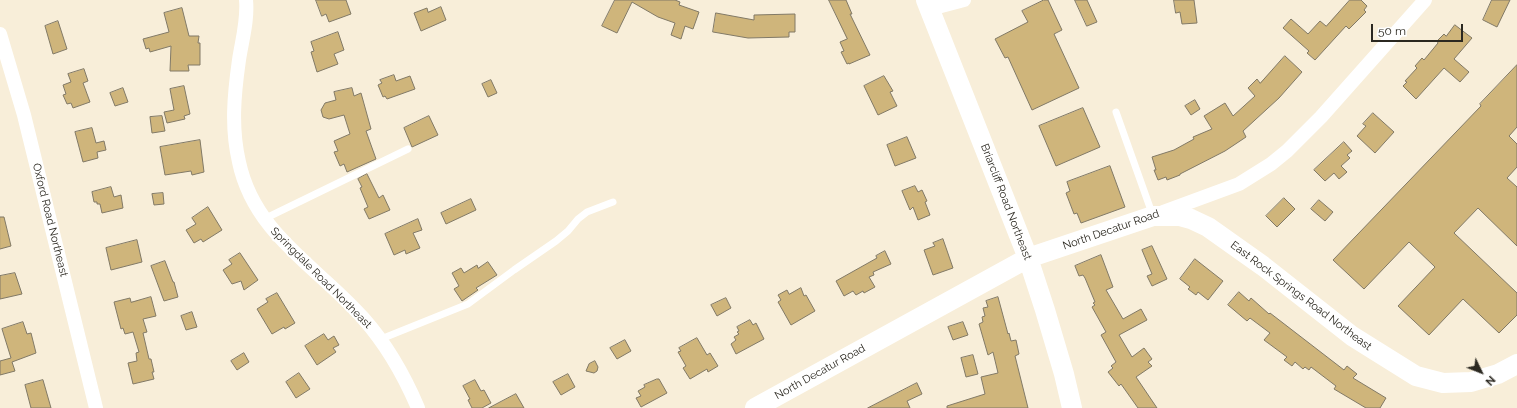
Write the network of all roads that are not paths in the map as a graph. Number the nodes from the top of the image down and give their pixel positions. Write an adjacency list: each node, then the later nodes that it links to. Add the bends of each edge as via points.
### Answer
1 (246, 0): 10 (street, Springdale Road Northeast, via 247,10 234,98 235,141 244,183)
2 (964, 0): 4 (street)
3 (1425, 0): 9 (street, North Decatur Road, via 1321,117 1271,164 1239,184)
4 (928, 5): 11 (main road, Briarcliff Road Northeast)
5 (0, 34): 14 (street, Oxford Road Northeast, via 28,130)
6 (1116, 112): 9 (lane)
7 (408, 149): 10 (lane)
8 (613, 202): 12 (lane, via 587,212 556,242 468,304)
9 (1153, 216): 11 (main road, North Decatur Road); 13 (main road, East Rock Springs Road Northeast, via 1180,216 1208,227 1263,266 1352,336 1416,376 1443,383 1471,382 1498,374)
10 (263, 219): 12 (street, Springdale Road Northeast, via 291,250 342,296)
11 (1028, 258): 16 (main road, North Decatur Road); 17 (main road, Briarcliff Road Northeast)
12 (381, 339): 15 (street, Springdale Road Northeast, via 402,372)
13 (1517, 364)
14 (96, 408)
15 (418, 408)
16 (755, 408)
17 (1072, 408)

